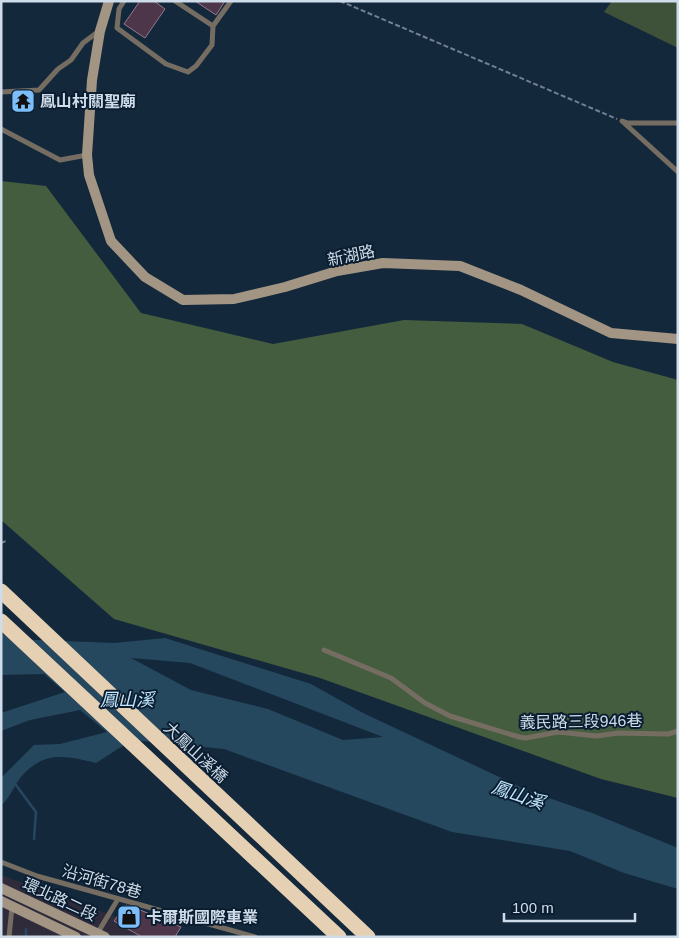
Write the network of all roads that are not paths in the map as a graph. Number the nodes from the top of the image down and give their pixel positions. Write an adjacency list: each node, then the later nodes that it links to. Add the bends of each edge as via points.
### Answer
1 (109, 1): 6 (main road, 新湖路)
2 (124, 1): 5 (lane, via 119,9 117,28 166,64 188,72 212,46)
3 (175, 1): 5 (lane)
4 (231, 1): 5 (lane)
5 (213, 26)
6 (100, 31): 7 (lane, via 83,43 72,60 58,69 39,90); 10 (main road, 新湖路, via 92,80)
7 (1, 92)
8 (676, 125): 11 (lane, via 622,121)
9 (1, 129): 10 (lane, via 60,160)
10 (87, 155): 12 (main road, 新湖路, via 89,175 112,241 146,277 183,300 234,299 285,288 338,271 383,263 460,266 521,290 611,333)
11 (678, 172)
12 (678, 339)
13 (1, 592): 27 (highway, 大鳳山溪橋)
14 (1, 621): 26 (highway)
15 (324, 650): 16 (lane, 義民路三段946巷, via 392,678 425,703 450,716 519,737 558,732 597,736)
16 (678, 731)
17 (1, 862): 19 (lane, 沿河街78巷)
18 (1, 888): 22 (main road, 環北路二段)
19 (118, 899): 22 (lane); 25 (lane, 沿河街78巷)
20 (1, 901): 21 (main road, 環北路二段)
21 (12, 906): 23 (lane); 24 (main road, 環北路二段)
22 (99, 935)
23 (9, 937)
24 (76, 937)
25 (255, 937)
26 (339, 937)
27 (368, 937)

